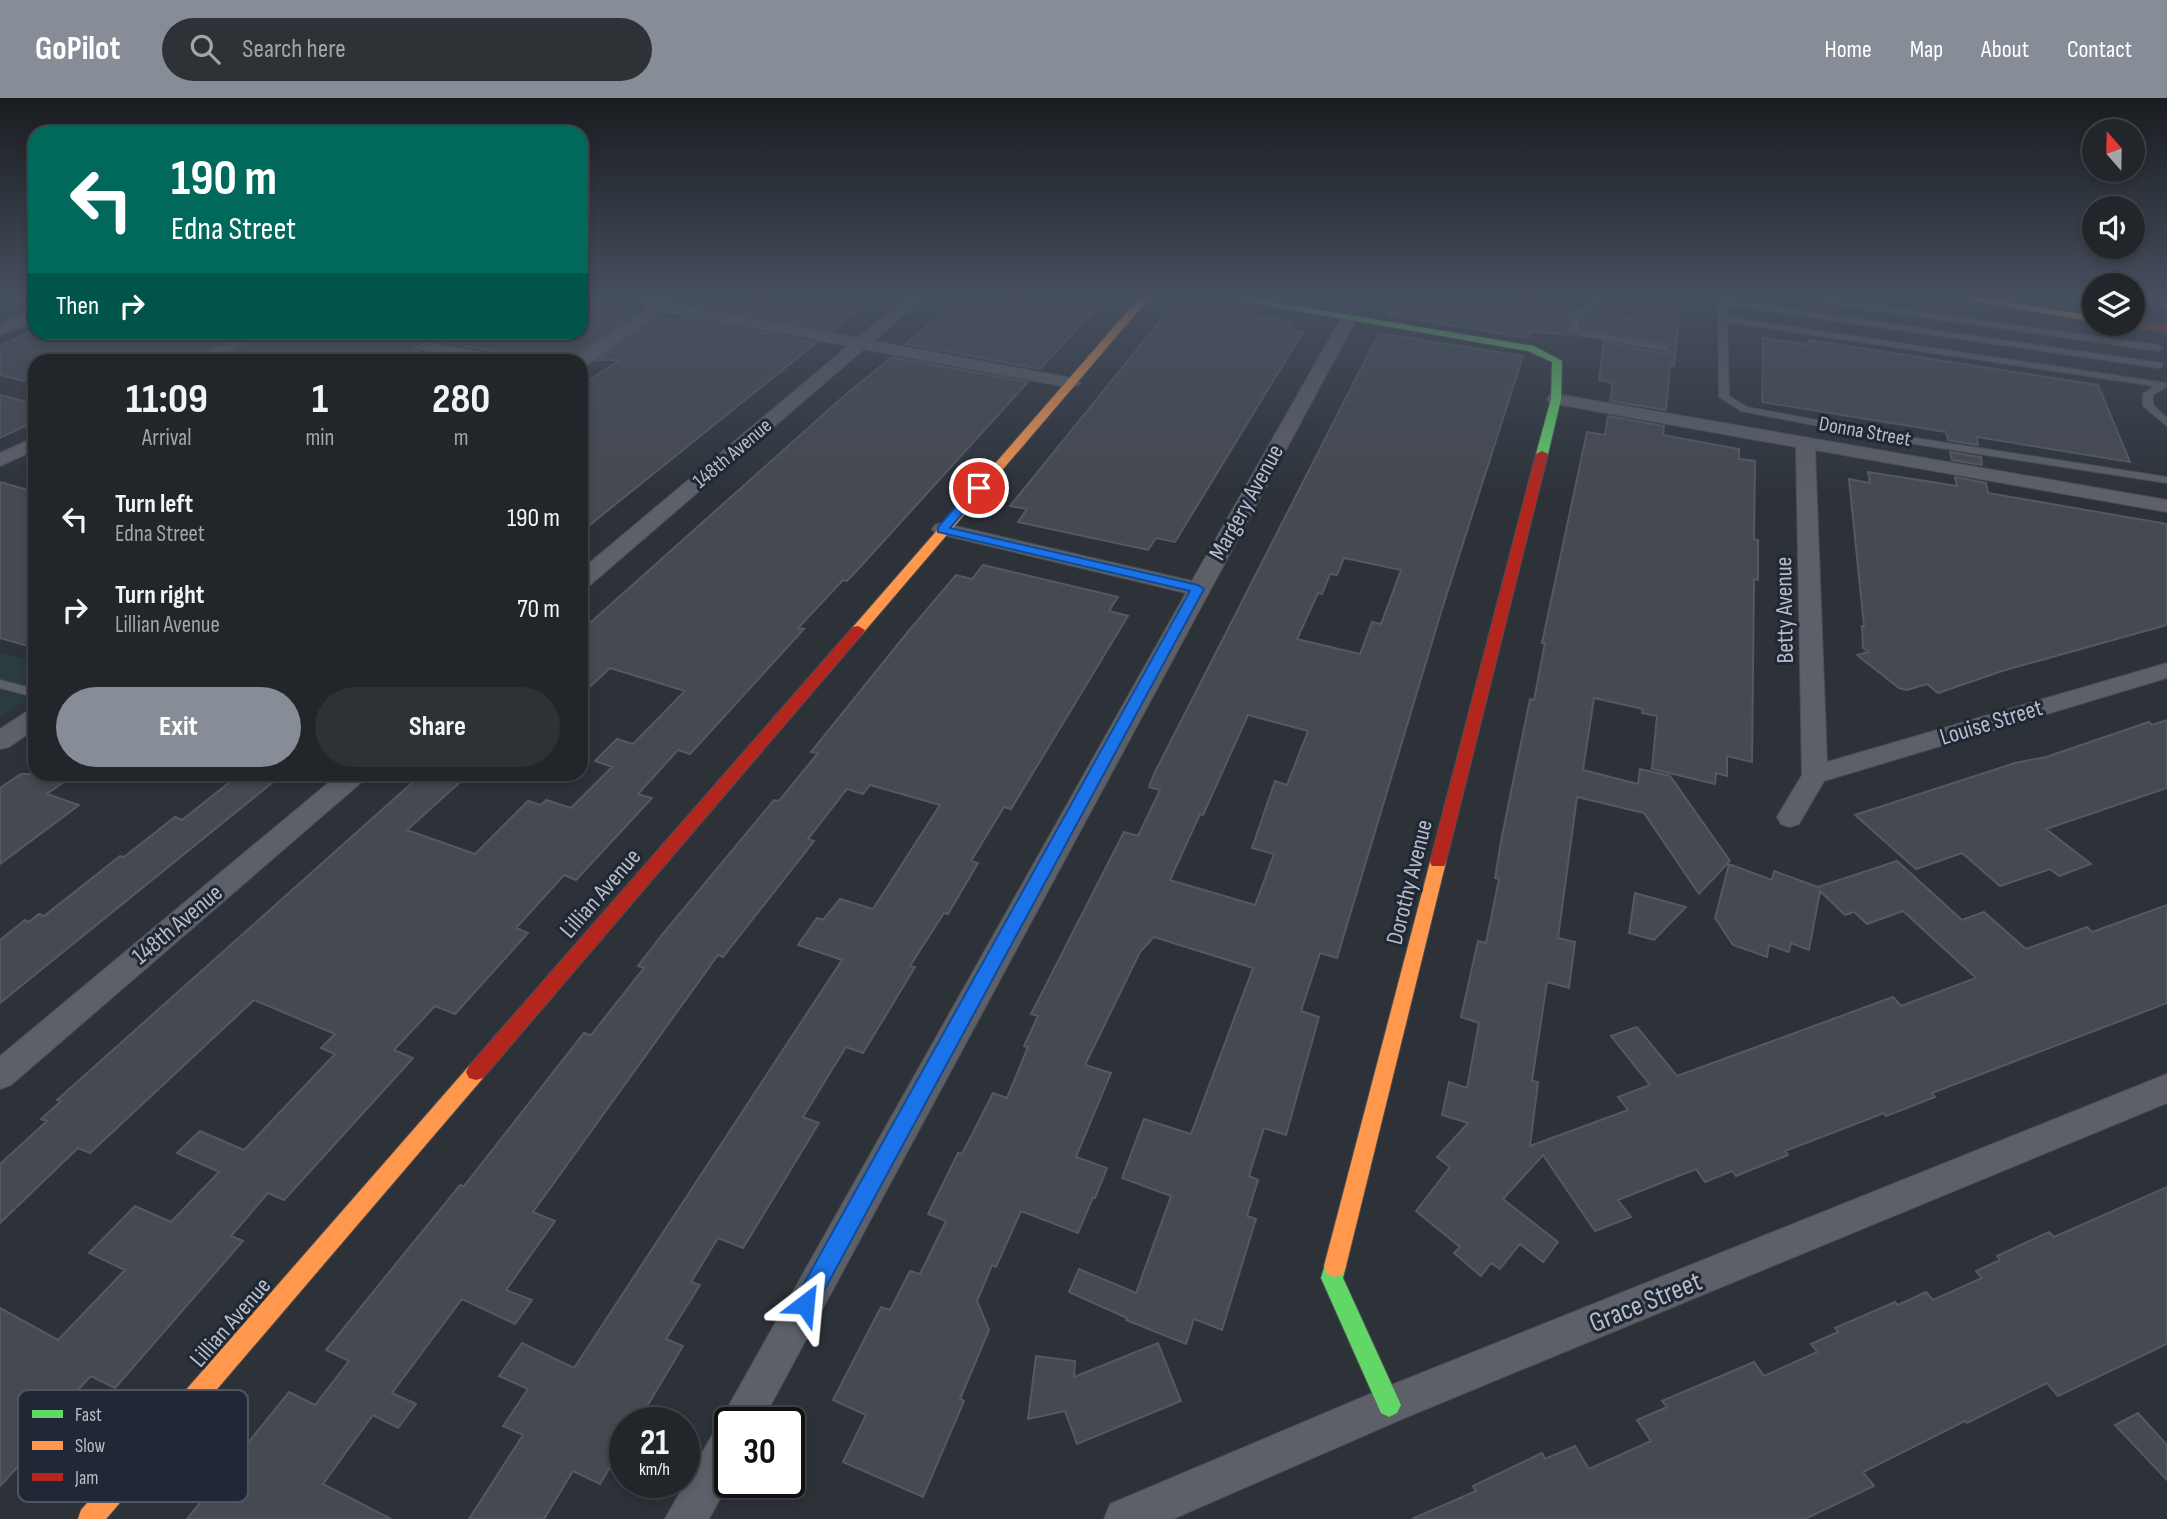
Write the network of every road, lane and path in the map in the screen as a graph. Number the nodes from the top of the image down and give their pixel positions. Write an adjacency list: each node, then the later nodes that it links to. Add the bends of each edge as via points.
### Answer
1 (838, 363): 21 (street, 148th Avenue)
2 (962, 363): 10 (street)
3 (1089, 363): 10 (street, Lillian Avenue)
4 (1324, 363): 22 (street, Margery Avenue)
5 (1558, 363): 12 (street, Dorothy Avenue)
6 (1724, 363): 18 (lane, via 1724,397 1744,409)
7 (2019, 363): 11 (lane)
8 (2122, 363): 9 (lane)
9 (2162, 370): 11 (lane)
10 (1072, 383): 20 (street, Lillian Avenue)
11 (2165, 387): 13 (lane, via 2148,394 2148,406)
12 (1556, 399): 14 (street, Donna Street); 34 (street, Dorothy Avenue, via 1332,1279)
13 (2167, 423)
14 (1805, 444): 19 (street, Donna Street); 28 (street, Betty Avenue)
15 (28, 446): 16 (street)
16 (6, 457): 17 (street)
17 (28, 459)
18 (2167, 480)
19 (2167, 506)
20 (942, 530): 22 (street); 33 (street, Lillian Avenue)
21 (588, 575)
22 (1198, 589): 35 (street, Margery Avenue)
23 (2167, 670): 28 (street, Louise Street)
24 (0, 684): 25 (lane)
25 (28, 691)
26 (28, 723): 27 (street)
27 (0, 741)
28 (1815, 775): 30 (street)
29 (347, 781): 31 (street, 148th Avenue)
30 (1790, 817)
31 (0, 1074)
32 (2167, 1088): 34 (street, Grace Street)
33 (201, 1390)
34 (1389, 1405): 40 (street, Grace Street)
35 (748, 1407)
36 (714, 1469): 39 (street)
37 (105, 1502): 38 (street, Lillian Avenue)
38 (90, 1519)
39 (686, 1519)
40 (1125, 1519)

